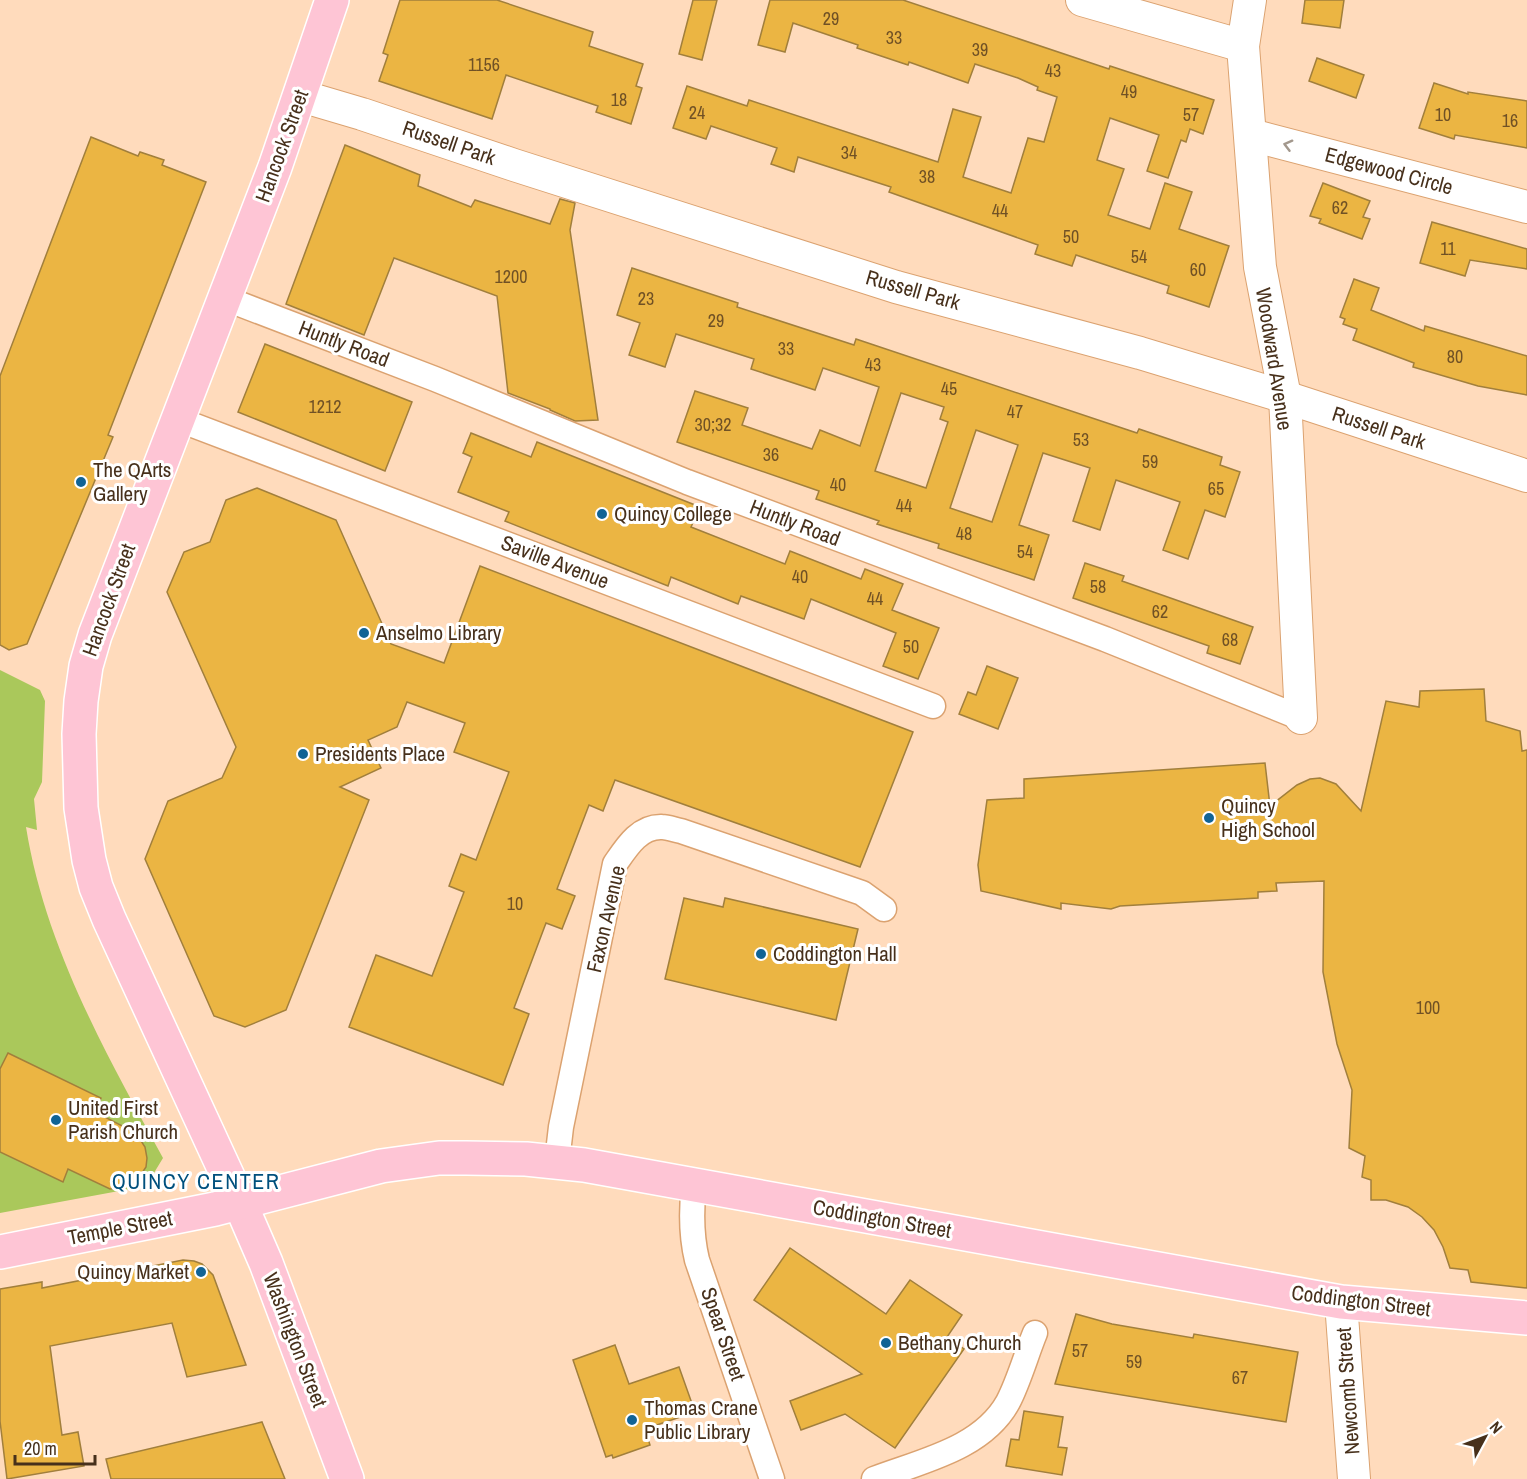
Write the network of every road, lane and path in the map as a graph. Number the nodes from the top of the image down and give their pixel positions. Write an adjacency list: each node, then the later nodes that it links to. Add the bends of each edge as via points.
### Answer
1 (332, 0): 5 (main road, Hancock Street)
2 (1082, 0): 4 (street)
3 (1250, 0): 4 (street, Woodward Avenue)
4 (1244, 46): 6 (street, Woodward Avenue)
5 (301, 96): 8 (main road, Hancock Street); 9 (street, Russell Park, via 896,286)
6 (1251, 135): 7 (street, Edgewood Circle, one-way to 6); 9 (street, Woodward Avenue, via 1260,267)
7 (1527, 207)
8 (224, 298): 10 (main road, Hancock Street); 13 (street, Huntly Road, via 687,482 1105,639)
9 (1285, 397): 11 (street, Russell Park); 13 (street, Woodward Avenue)
10 (177, 419): 12 (street, Saville Avenue); 17 (main road, Hancock Street, via 86,666 79,734 81,808 88,861 96,887)
11 (1527, 476)
12 (933, 706)
13 (1301, 718)
14 (884, 909): 15 (street, Faxon Avenue, via 862,893 681,831 660,827 641,832 615,864)
15 (557, 1161): 16 (main road, Coddington Street); 17 (main road, Coddington Street, via 439,1158 381,1166)
16 (694, 1185): 19 (main road, Coddington Street); 23 (street, Spear Street, via 693,1242 697,1260)
17 (240, 1203): 18 (main road, Temple Street); 22 (main road, Washington Street)
18 (0, 1252)
19 (1341, 1302): 20 (main road, Coddington Street); 25 (street, Newcomb Street)
20 (1527, 1318)
21 (1035, 1333): 24 (street, via 1008,1402 990,1427 965,1445)
22 (347, 1479)
23 (772, 1479)
24 (874, 1479)
25 (1354, 1479)

